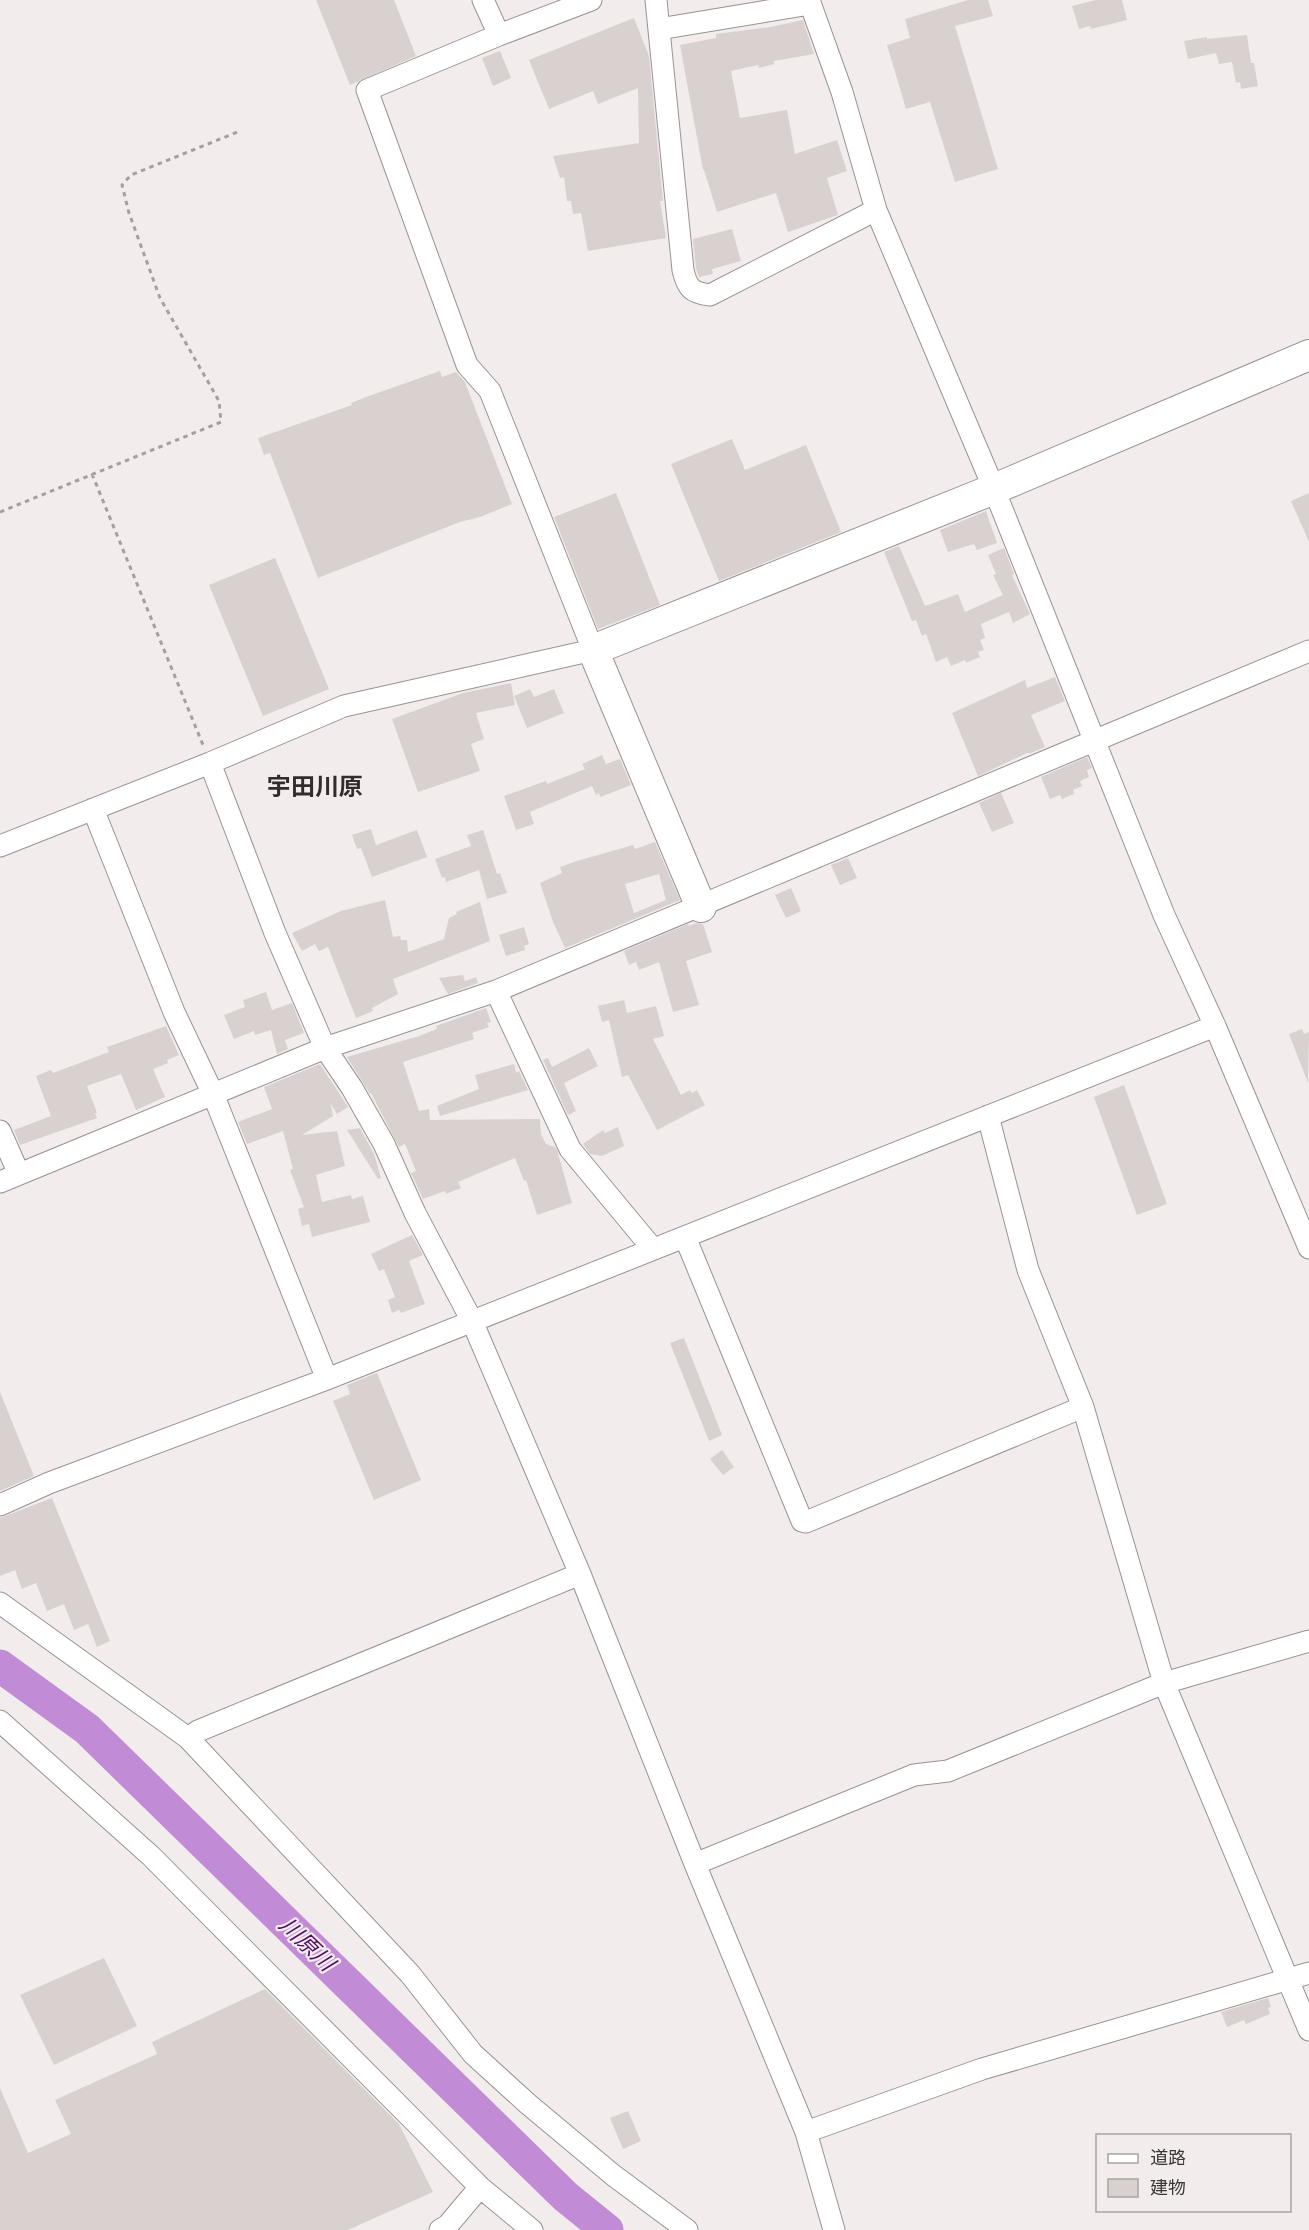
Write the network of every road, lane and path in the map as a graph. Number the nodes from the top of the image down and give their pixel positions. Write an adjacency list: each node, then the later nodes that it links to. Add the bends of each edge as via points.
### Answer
1 (483, 0): 6 (street)
2 (591, 0): 6 (street)
3 (656, 0): 5 (street)
4 (809, 2): 5 (street); 8 (street, via 842,92)
5 (659, 29): 8 (street, via 682,270 691,290 710,296)
6 (499, 35): 13 (street, via 367,90 466,364 490,391)
7 (240, 131): 10 (path, via 131,175 122,186 160,298 219,401 221,422)
8 (876, 210): 11 (street)
9 (1309, 355): 11 (street)
10 (92, 474): 12 (path); 16 (path)
11 (994, 489): 13 (street); 15 (street)
12 (0, 512)
13 (592, 650): 16 (street, via 344,706); 19 (street)
14 (1309, 651): 15 (street)
15 (1095, 742): 19 (street); 21 (street, via 1164,915)
16 (210, 762): 17 (street); 22 (street, via 275,933)
17 (93, 809): 18 (street); 23 (street, via 174,1012)
18 (0, 846)
19 (701, 907): 20 (street)
20 (496, 991): 22 (street); 29 (street, via 570,1149)
21 (1215, 1026): 24 (street); 28 (street)
22 (325, 1048): 23 (street); 30 (street, via 384,1144)
23 (213, 1094): 26 (street); 31 (street)
24 (988, 1116): 27 (street); 32 (street, via 1028,1270)
25 (0, 1131): 26 (street)
26 (9, 1178)
27 (685, 1237): 29 (street); 32 (street, via 802,1521)
28 (1309, 1248)
29 (653, 1249): 30 (street)
30 (472, 1321): 31 (street); 34 (street)
31 (327, 1379): 33 (street)
32 (1083, 1407): 37 (street)
33 (0, 1505)
34 (580, 1574): 39 (street); 40 (street)
35 (0, 1603): 39 (street)
36 (1309, 1641): 37 (street)
37 (1164, 1683): 40 (street, via 948,1771 914,1775); 42 (street)
38 (0, 1720): 45 (street, via 151,1856)
39 (188, 1738): 48 (street, via 410,1974 473,2054 613,2175)
40 (695, 1864): 44 (street)
41 (1309, 1973): 42 (street)
42 (1288, 1980): 43 (street); 44 (street, via 982,2069)
43 (1309, 2030)
44 (806, 2132): 49 (street)
45 (480, 2187): 46 (street); 47 (street)
46 (447, 2228)
47 (532, 2230)
48 (687, 2230)
49 (834, 2230)

